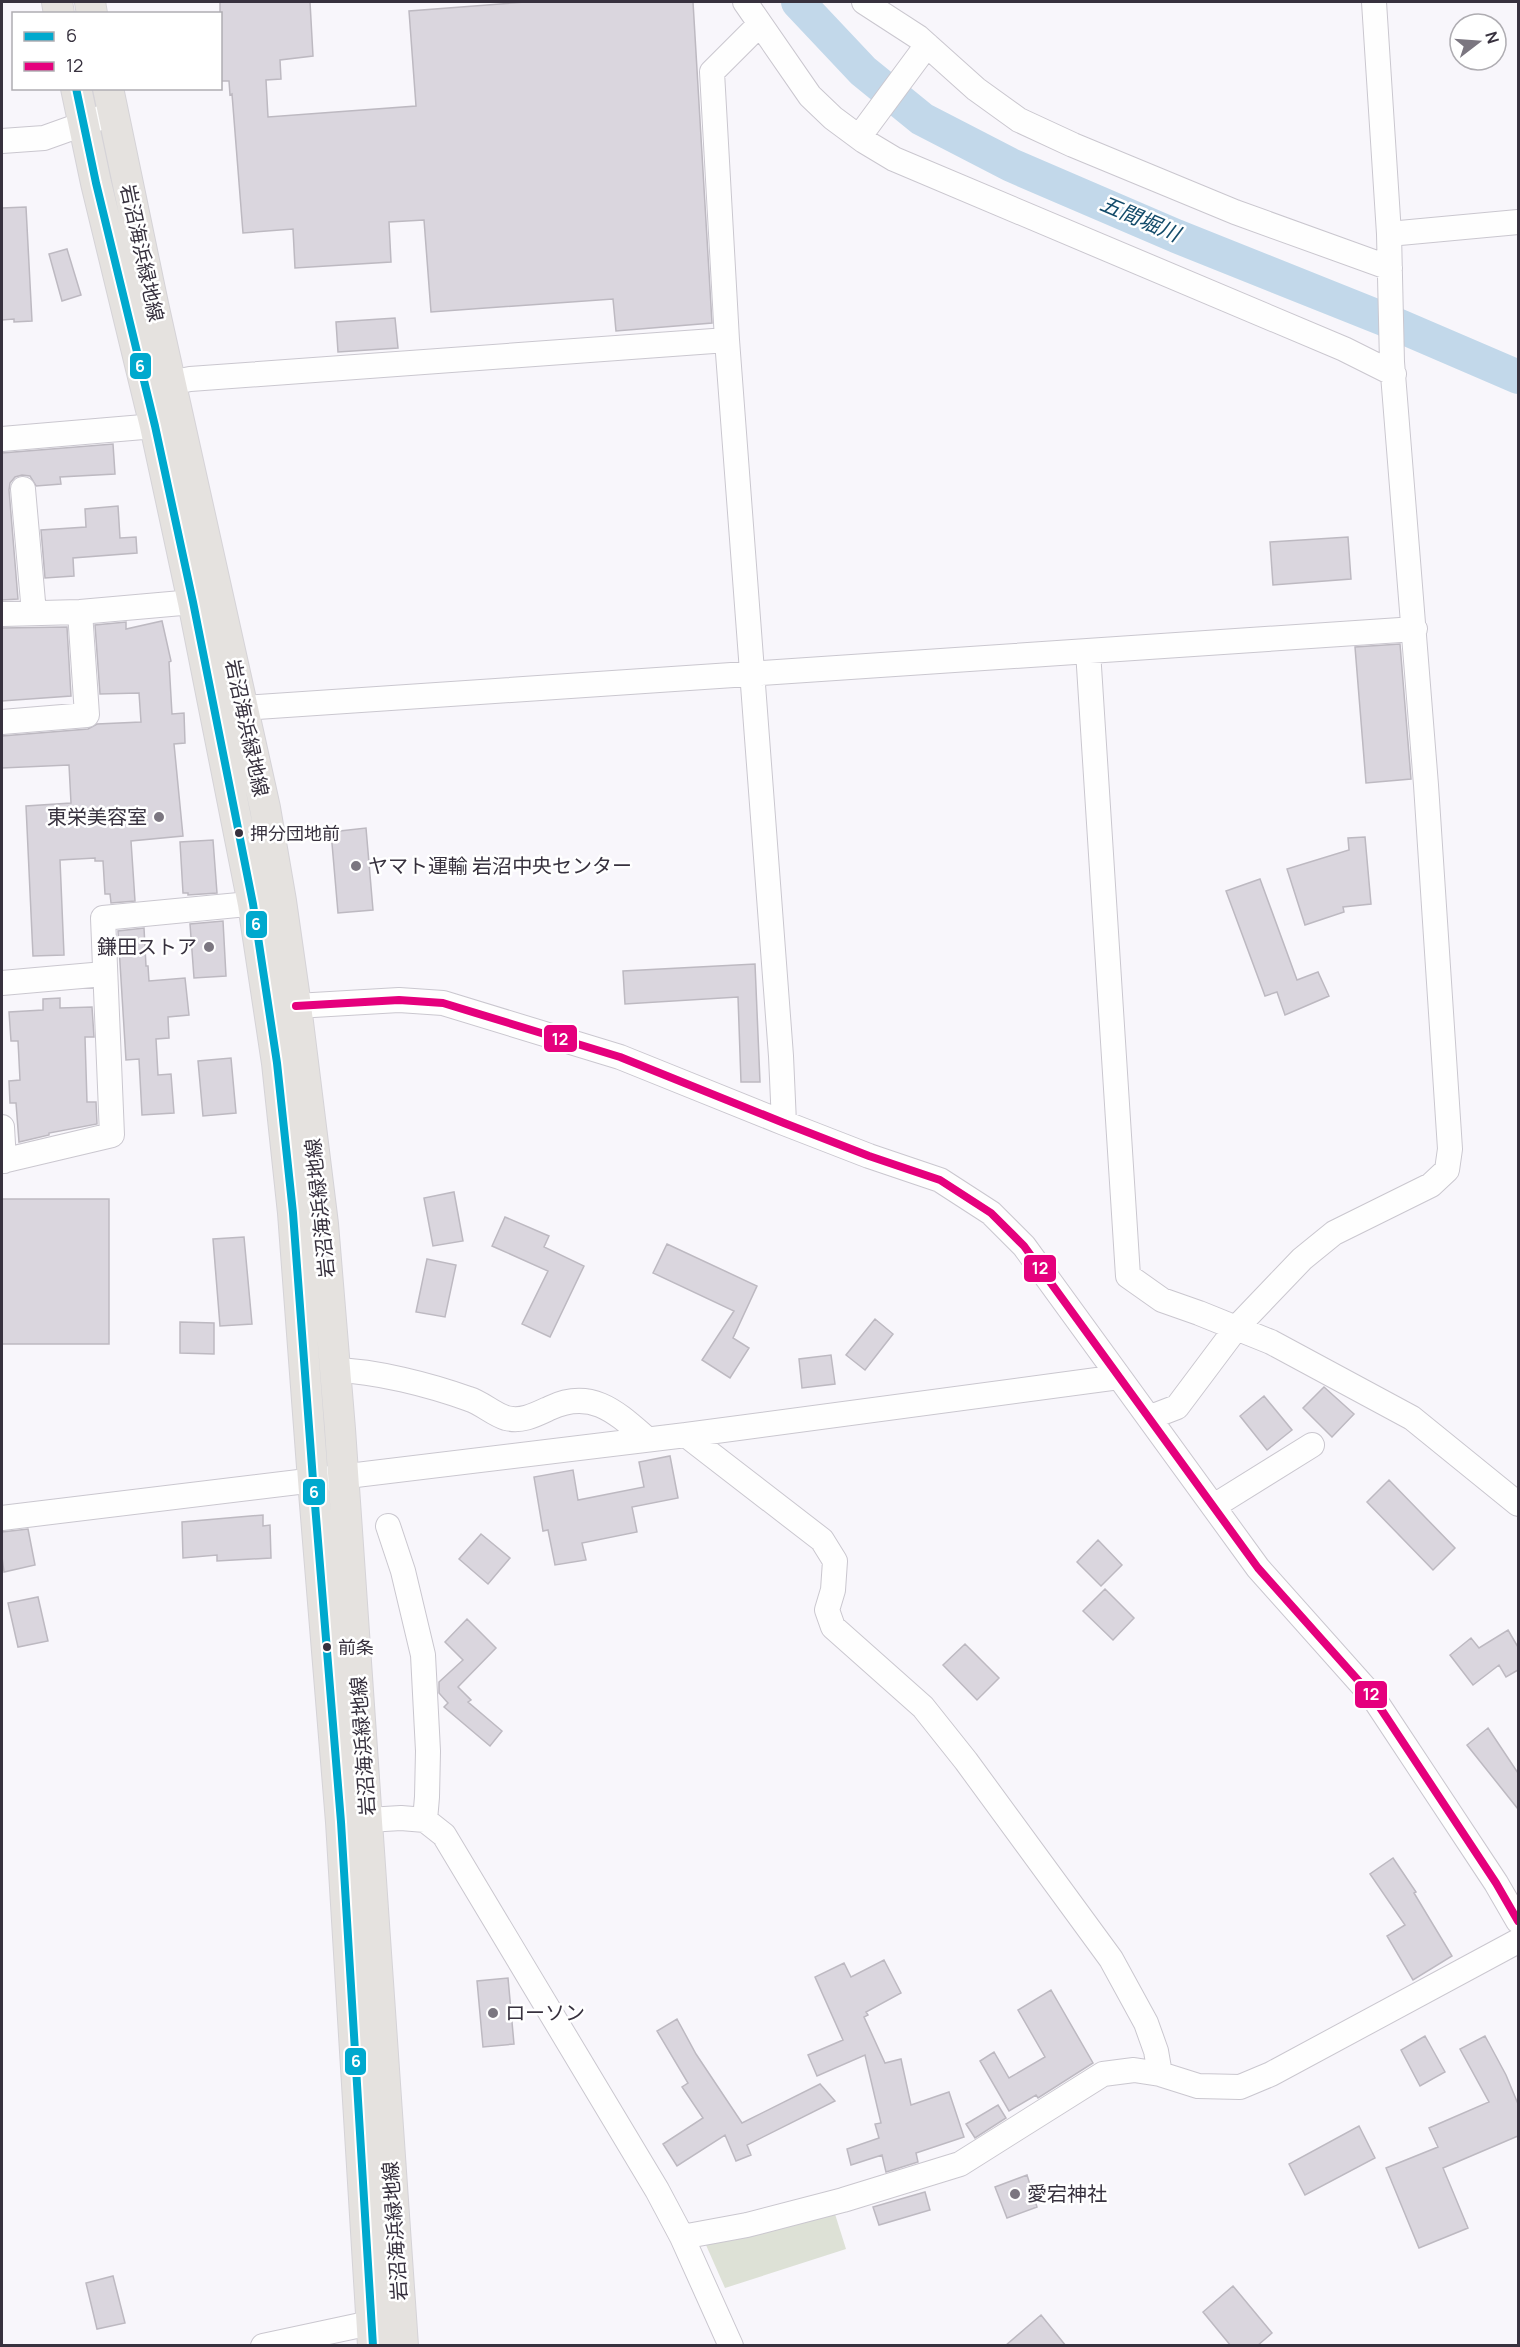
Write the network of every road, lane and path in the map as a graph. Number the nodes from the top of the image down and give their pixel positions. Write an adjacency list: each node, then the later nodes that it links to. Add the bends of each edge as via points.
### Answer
1 (745, 2): 4 (street)
2 (864, 2): 5 (street, via 884,13)
3 (1374, 2): 12 (street)
4 (759, 25): 9 (street, via 810,96 833,118); 14 (street, via 712,72)
5 (924, 50): 9 (street); 13 (street, via 1019,120 1235,212)
6 (76, 90): 8 (main road, 岩沼海浜緑地線)
7 (111, 101): 8 (street); 16 (main road, 岩沼海浜緑地線)
8 (83, 124): 10 (street, via 44,138); 17 (main road, 岩沼海浜緑地線)
9 (862, 134): 15 (street, via 894,159)
10 (2, 141)
11 (1518, 222): 12 (street)
12 (1389, 234): 13 (street)
13 (1390, 272): 15 (street)
14 (727, 340): 16 (street); 26 (street)
15 (1393, 368): 24 (street)
16 (170, 383): 27 (main road, 岩沼海浜緑地線)
17 (155, 426): 18 (street); 20 (main road, 岩沼海浜緑地線)
18 (2, 439)
19 (23, 489): 22 (street)
20 (193, 602): 21 (street); 29 (main road, 岩沼海浜緑地線)
21 (80, 612): 22 (street); 28 (street, via 87,715)
22 (34, 613): 23 (street)
23 (2, 614)
24 (1415, 629): 25 (street); 36 (street, via 1449,1119 1447,1170 1431,1185 1334,1233 1277,1283)
25 (1088, 651): 26 (street); 36 (street, via 1128,1276 1162,1300)
26 (753, 674): 27 (street); 33 (street)
27 (243, 708): 29 (main road, 岩沼海浜緑地線)
28 (2, 722)
29 (267, 902): 30 (street, via 103,918); 32 (main road, 岩沼海浜緑地線); 44 (main road, 岩沼海浜緑地線)
30 (104, 974): 31 (street); 35 (street, via 112,1135)
31 (2, 983)
32 (296, 1006): 33 (street, via 399,1000 443,1003 620,1057); 37 (main road, 岩沼海浜緑地線, via 323,1224)
33 (784, 1123): 38 (street, via 940,1180 991,1213 1024,1246)
34 (2, 1127): 35 (street)
35 (3, 1161)
36 (1238, 1327): 39 (street, via 1177,1407); 45 (street, via 1412,1418)
37 (335, 1370): 41 (street, via 366,1371 471,1399 505,1418 523,1419 571,1401 592,1402 613,1410); 43 (main road, 岩沼海浜緑地線)
38 (1119, 1377): 39 (street); 40 (street)
39 (1150, 1417): 46 (street)
40 (686, 1435): 41 (street); 53 (street, via 822,1540 835,1561 833,1590 826,1611 833,1627 923,1707 1112,1959 1146,2023)
41 (647, 1439): 43 (street)
42 (1312, 1445): 46 (street)
43 (343, 1476): 44 (street); 49 (main road, 岩沼海浜緑地線)
44 (313, 1480): 47 (street); 49 (main road, 岩沼海浜緑地線)
45 (1518, 1504)
46 (1214, 1506): 51 (street, via 1258,1568 1373,1697)
47 (2, 1518)
48 (388, 1526): 50 (street, via 423,1655 428,1751)
49 (355, 1820): 50 (street); 55 (main road, 岩沼海浜緑地線); 56 (main road, 岩沼海浜緑地線)
50 (425, 1820): 54 (street, via 444,1834 465,1868 618,2122)
51 (1518, 1921)
52 (1518, 1941): 53 (street, via 1240,2087 1198,2086)
53 (1160, 2074): 54 (street, via 1134,2070 1102,2074 960,2164 833,2203)
54 (682, 2237): 60 (street)
55 (400, 2316): 56 (street); 59 (main road, 岩沼海浜緑地線)
56 (372, 2334): 57 (street)
57 (340, 2338): 58 (street)
58 (263, 2346)
59 (403, 2346)
60 (731, 2346)

